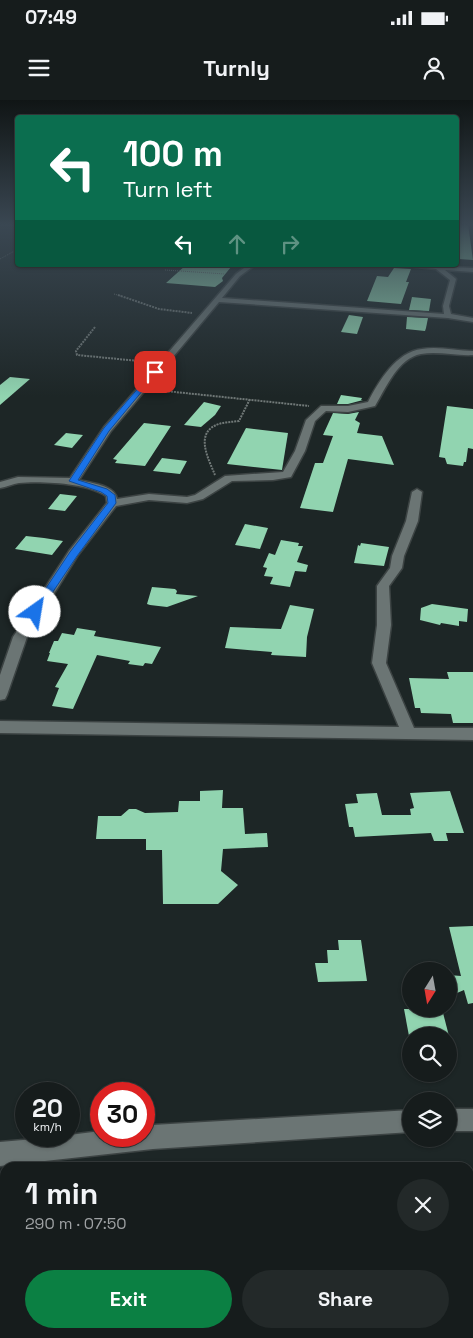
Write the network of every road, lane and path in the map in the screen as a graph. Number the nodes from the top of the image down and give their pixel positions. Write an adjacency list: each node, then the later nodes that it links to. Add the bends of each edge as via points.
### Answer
1 (233, 282): 4 (street)
2 (452, 282): 6 (street, via 446,306)
3 (114, 294): 5 (path, via 159,309)
4 (218, 300): 5 (street); 6 (street)
5 (205, 314): 10 (street)
6 (448, 316): 7 (street)
7 (473, 320)
8 (95, 327): 10 (path, via 80,344 76,351 78,355)
9 (473, 354): 13 (street, via 419,351 408,356 382,382 372,404 348,409)
10 (162, 364): 11 (street)
11 (141, 389): 12 (path); 14 (street, via 107,429)
12 (250, 399): 13 (path); 16 (path, via 239,421 217,424 203,438)
13 (324, 408): 16 (street, via 311,420 287,475 229,478)
14 (73, 481): 15 (street, via 18,480); 18 (street, via 104,490 111,495)
15 (0, 485)
16 (219, 485): 18 (street, via 200,497 187,500 150,497)
17 (417, 492): 21 (street, via 412,521 396,568 384,586 379,664)
18 (112, 503): 19 (street, via 68,562 20,637)
19 (0, 695)
20 (0, 727): 21 (street)
21 (409, 734): 22 (street)
22 (473, 734)
23 (457, 1120): 24 (street)
24 (473, 1120)
25 (402, 1122): 26 (street, via 153,1137)
26 (0, 1154)

